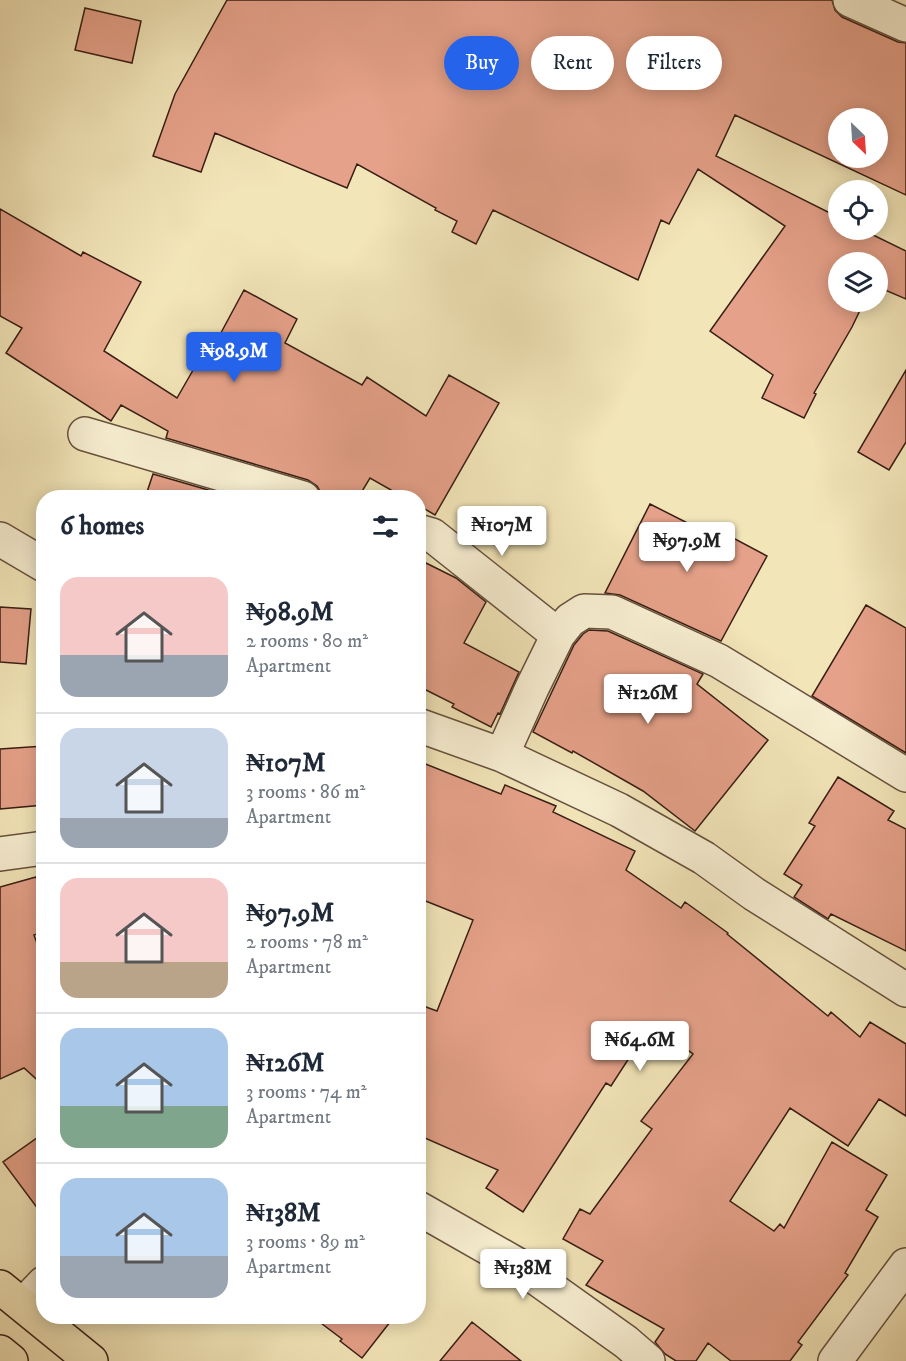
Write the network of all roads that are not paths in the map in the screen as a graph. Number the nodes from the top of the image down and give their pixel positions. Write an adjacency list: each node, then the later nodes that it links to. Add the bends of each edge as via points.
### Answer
1 (850, 0): 2 (street)
2 (906, 25)
3 (86, 434): 4 (street)
4 (276, 490)
5 (426, 533): 8 (street)
6 (0, 539): 7 (street)
7 (36, 560)
8 (558, 634): 10 (street); 11 (street, via 584,611 612,612 720,661)
9 (426, 729): 10 (street)
10 (502, 755): 14 (street, via 619,810 704,858)
11 (906, 775)
12 (36, 849): 13 (street)
13 (0, 854)
14 (906, 990)
15 (426, 1213): 23 (street, via 518,1265)
16 (906, 1265): 24 (street)
17 (22, 1292): 18 (highway)
18 (36, 1306)
19 (54, 1324): 22 (highway)
20 (0, 1352): 21 (highway)
21 (11, 1361)
22 (91, 1361)
23 (648, 1361)
24 (835, 1361)

